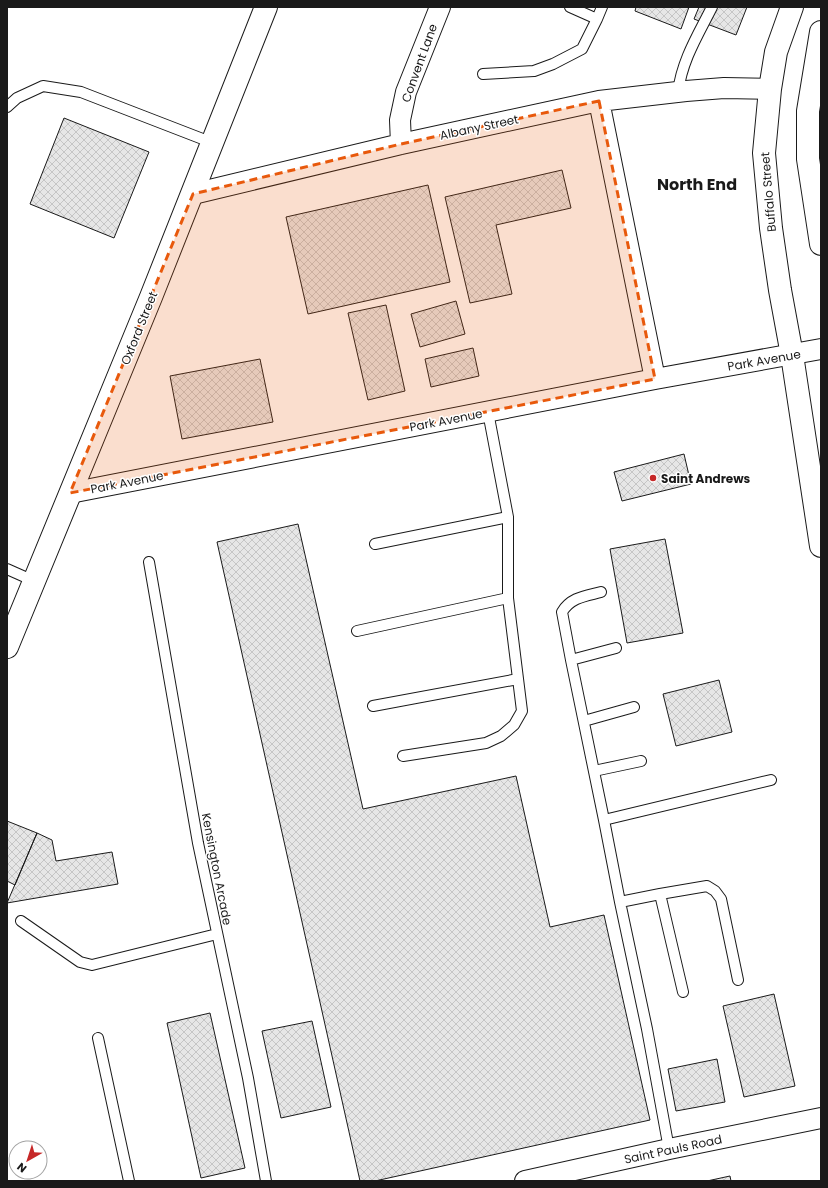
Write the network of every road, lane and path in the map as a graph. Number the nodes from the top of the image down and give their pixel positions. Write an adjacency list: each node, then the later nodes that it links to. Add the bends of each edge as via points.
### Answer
1 (266, 7): 15 (main road, Oxford Street)
2 (440, 7): 16 (street, Convent Lane, via 406,92 400,120)
3 (570, 7): 7 (lane)
4 (602, 7): 7 (lane)
5 (712, 7): 12 (lane, via 684,65)
6 (792, 7): 11 (main road, Buffalo Street, via 776,52)
7 (597, 19): 10 (lane, via 582,49 553,64 534,71)
8 (821, 32): 9 (main road)
9 (817, 71): 18 (main road, via 808,111 808,159)
10 (483, 74)
11 (770, 89): 12 (street, Albany Street, via 724,88); 20 (main road, Buffalo Street, via 764,153 776,259)
12 (678, 92): 13 (street, Albany Street)
13 (599, 101): 16 (street, Albany Street); 21 (street)
14 (7, 107): 15 (lane, via 17,98 43,86 81,92)
15 (213, 143): 17 (main road, Oxford Street)
16 (401, 144): 17 (street, Albany Street)
17 (193, 194): 23 (main road, Oxford Street)
18 (821, 244)
19 (821, 349): 20 (street, Park Avenue)
20 (792, 355): 21 (street, Park Avenue); 26 (main road, Buffalo Street)
21 (655, 379): 22 (street, Park Avenue)
22 (488, 412): 23 (street, Park Avenue); 24 (lane)
23 (70, 493): 29 (main road, Oxford Street)
24 (508, 517): 25 (lane); 31 (lane)
25 (375, 544)
26 (821, 546)
27 (149, 562): 48 (lane, Kensington Arcade, via 198,843)
28 (7, 569): 29 (lane)
29 (34, 581): 33 (main road, Oxford Street)
30 (601, 592): 35 (lane, via 571,601 562,612)
31 (508, 598): 32 (lane); 36 (lane)
32 (357, 631)
33 (7, 647)
34 (616, 648): 35 (lane)
35 (571, 660): 39 (lane)
36 (518, 679): 37 (lane); 40 (lane, via 522,711 514,724 501,736 486,743)
37 (373, 706)
38 (634, 707): 39 (lane)
39 (584, 721): 42 (lane)
40 (403, 756)
41 (641, 761): 42 (lane)
42 (594, 771): 44 (lane)
43 (771, 780): 44 (lane)
44 (604, 820): 46 (lane)
45 (660, 894): 46 (lane); 49 (lane, via 707,886 715,891 720,899); 50 (lane)
46 (620, 902): 53 (lane)
47 (21, 921): 48 (lane, via 80,962 92,965)
48 (217, 934): 55 (lane, Kensington Arcade, via 248,1078)
49 (738, 980)
50 (683, 992)
51 (98, 1038): 54 (lane)
52 (821, 1118): 53 (street, Saint Pauls Road)
53 (669, 1149): 56 (street, Saint Pauls Road)
54 (129, 1181)
55 (266, 1181)
56 (524, 1181)

